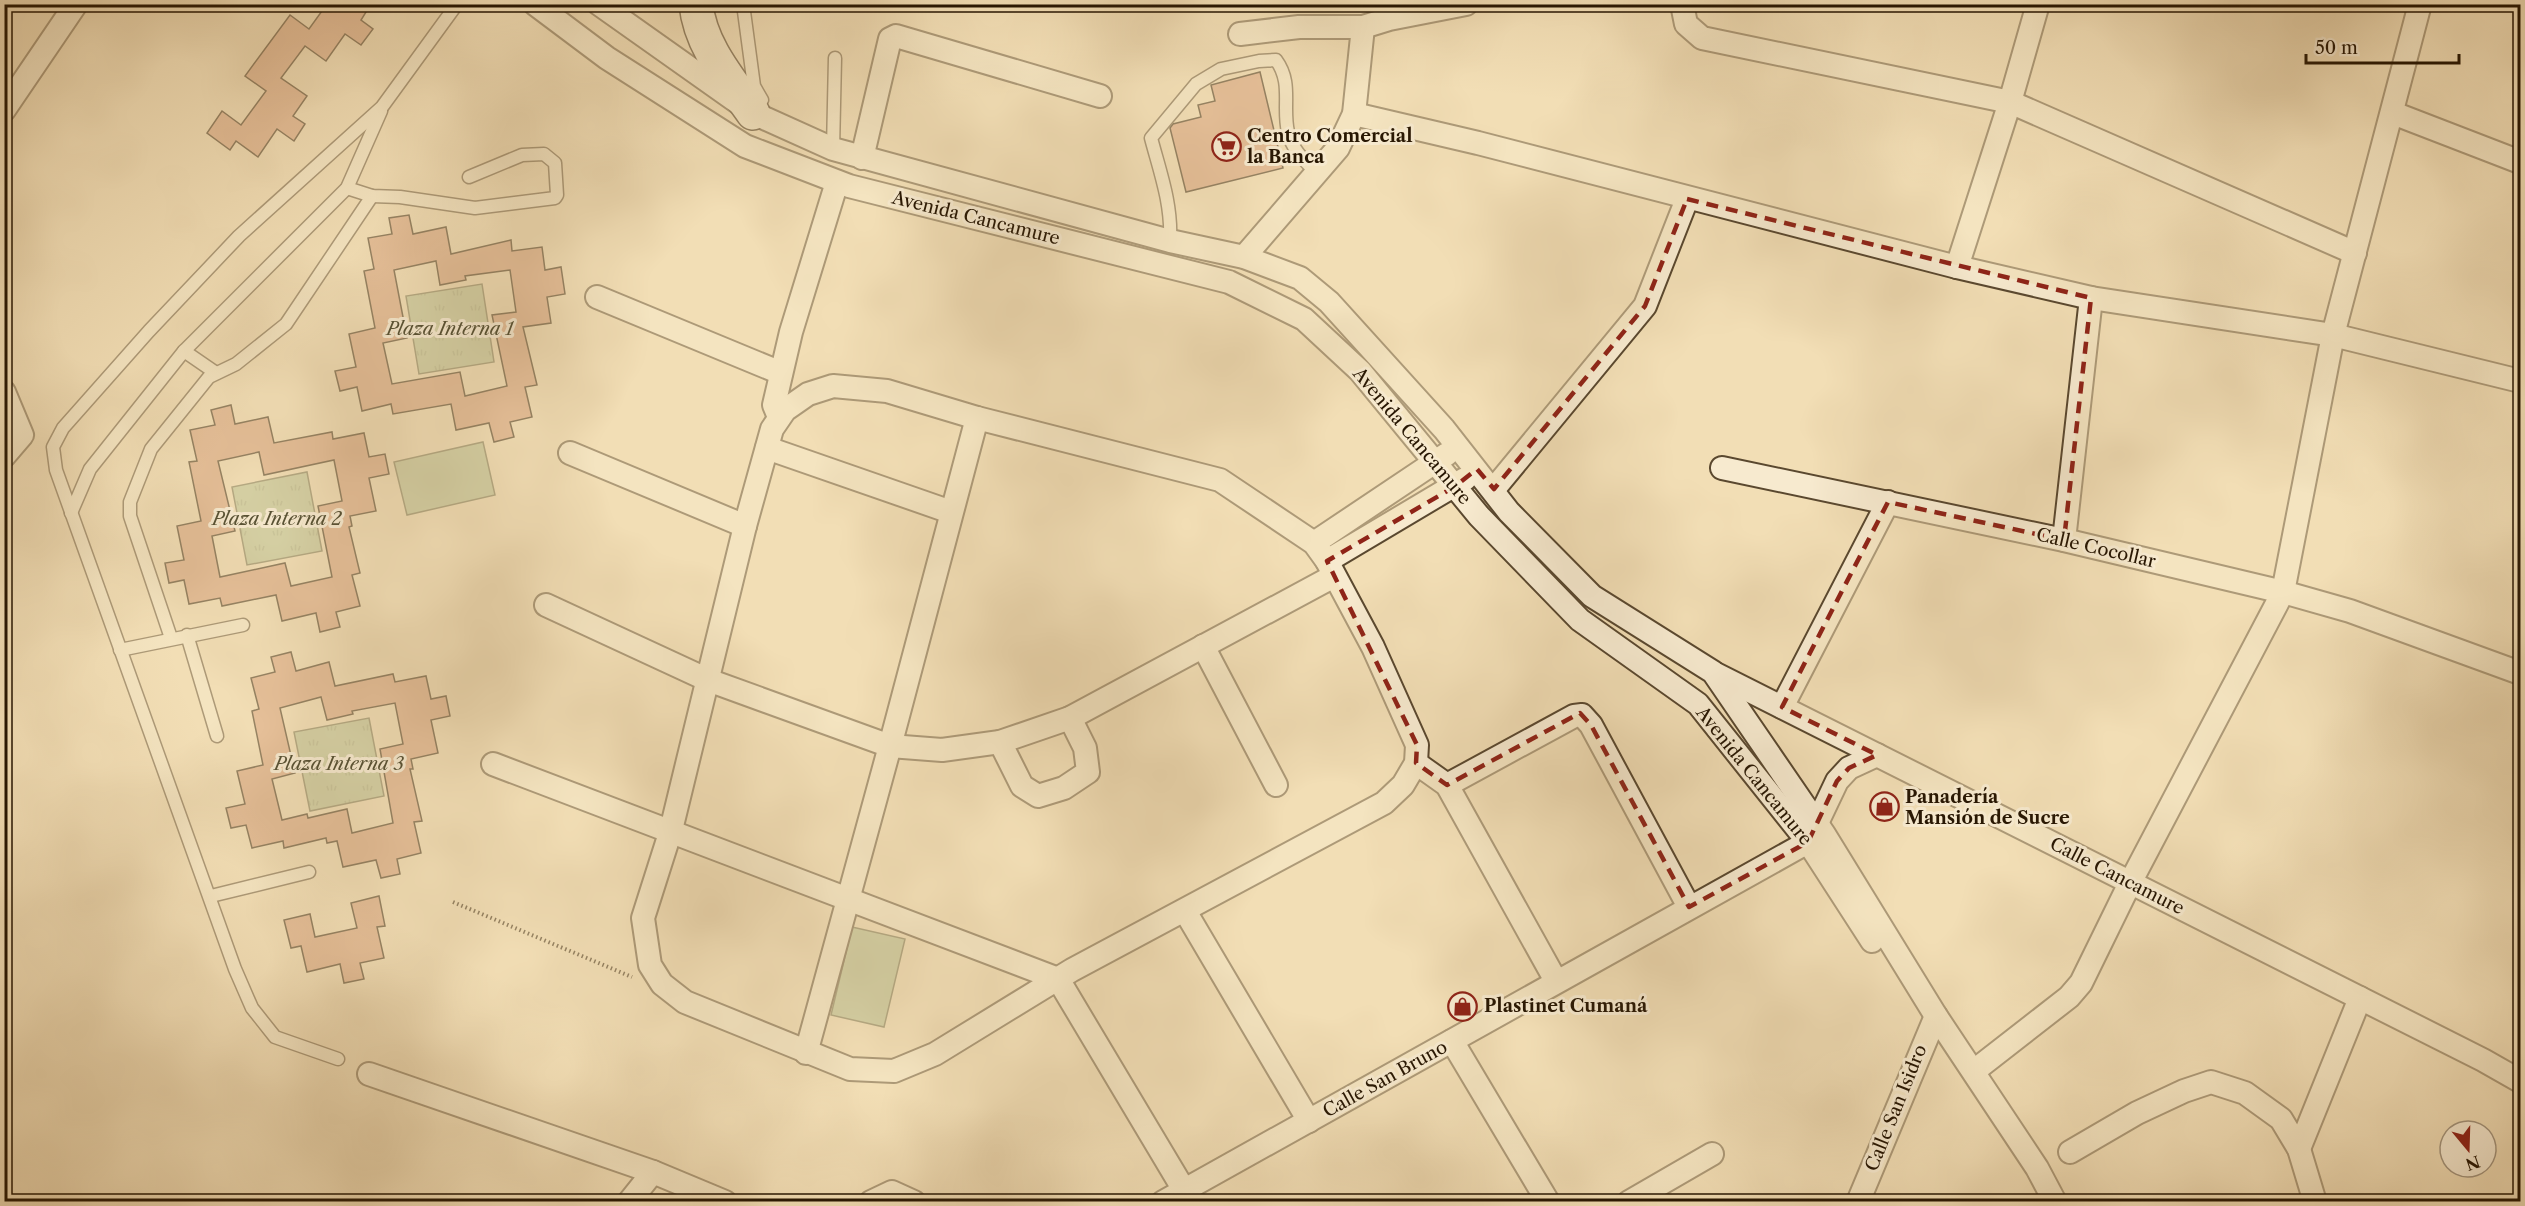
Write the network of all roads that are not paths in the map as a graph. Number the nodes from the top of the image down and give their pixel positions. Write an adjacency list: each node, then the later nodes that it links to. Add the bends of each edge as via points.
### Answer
1 (76, 4): 17 (street)
2 (457, 4): 16 (lane)
3 (535, 4): 26 (street, Avenida Cancamure, via 607,58 745,146)
4 (598, 4): 20 (street, Avenida Cancamure)
5 (696, 4): 20 (main road, via 712,54)
6 (743, 4): 20 (lane, via 754,86)
7 (1466, 4): 11 (street)
8 (1682, 4): 15 (street, via 1686,24 1702,38)
9 (2038, 4): 15 (street)
10 (2420, 4): 18 (street)
11 (1363, 27): 12 (street, via 1299,27); 19 (street)
12 (1240, 34)
13 (835, 58): 21 (lane)
14 (1100, 96): 22 (street, via 896,36 890,39)
15 (2010, 102): 31 (street); 33 (street)
16 (382, 107): 27 (lane); 57 (lane, via 239,236 63,428 53,447 56,470)
17 (4, 110)
18 (2394, 113): 23 (street); 31 (street)
19 (1354, 114): 24 (street, via 1338,148); 29 (street)
20 (765, 120): 21 (street, Avenida Cancamure)
21 (833, 149): 22 (street, Avenida Cancamure)
22 (862, 158): 30 (street, Avenida Cancamure)
23 (2520, 159)
24 (1317, 173): 30 (lane, via 1298,155 1288,132 1285,73 1276,60 1221,69 1196,84 1150,138 1168,200); 32 (street)
25 (469, 177): 28 (lane, via 522,155 544,154 555,163 558,195 475,208)
26 (837, 182): 39 (street); 48 (street, Avenida Cancamure, via 1229,282 1304,319 1360,371)
27 (347, 188): 28 (lane); 37 (lane)
28 (372, 196): 38 (lane, via 286,324 236,364)
29 (1688, 199): 33 (street); 53 (street, via 1646,306)
30 (1170, 241): 32 (street, Avenida Cancamure)
31 (2355, 252): 36 (street)
32 (1244, 257): 44 (street, Avenida Cancamure, via 1300,278 1329,302)
33 (1957, 267): 35 (street)
34 (597, 297): 39 (street)
35 (2091, 298): 36 (street); 59 (street)
36 (2333, 335): 40 (street); 61 (street)
37 (184, 351): 38 (lane); 57 (lane, via 90,469)
38 (216, 373): 65 (lane, via 151,449 130,502 130,516)
39 (782, 373): 42 (street, via 774,405)
40 (2520, 381)
41 (4, 392): 47 (street, via 22,435)
42 (779, 417): 43 (street, via 808,394 833,386 887,391); 45 (street)
43 (976, 418): 55 (street); 60 (street, via 1220,480)
44 (1457, 445): 48 (street); 50 (street, Avenida Cancamure)
45 (766, 448): 55 (street); 58 (street)
46 (570, 453): 58 (street)
47 (4, 456)
48 (1435, 462): 51 (street, Avenida Cancamure); 52 (street)
49 (1722, 468): 54 (street, Calle Cocollar)
50 (1477, 469): 51 (street); 53 (street, Avenida Cancamure)
51 (1454, 487): 56 (street); 82 (street, Avenida Cancamure, via 1580,620 1698,704)
52 (1393, 489): 56 (street); 60 (street)
53 (1494, 489): 68 (street, Avenida Cancamure, via 1509,512 1592,596)
54 (1888, 502): 59 (street, Calle Cocollar); 71 (street)
55 (951, 512): 75 (street)
56 (1408, 512): 60 (street)
57 (71, 513): 67 (lane)
58 (745, 526): 70 (street)
59 (2064, 540): 61 (street, Calle Cocollar)
60 (1325, 560): 66 (street); 77 (street, via 1373,647 1417,745)
61 (2283, 592): 69 (street, Calle Cocollar, via 2350,611); 84 (street)
62 (546, 605): 70 (street)
63 (243, 625): 64 (lane)
64 (187, 635): 65 (lane); 73 (lane)
65 (171, 638): 67 (lane)
66 (1203, 646): 72 (street); 79 (street)
67 (120, 650): 85 (lane)
68 (1713, 672): 71 (street, Calle Cancamure); 82 (street, Avenida Cancamure)
69 (2520, 673)
70 (708, 680): 75 (street); 81 (street)
71 (1782, 707): 76 (street, Calle Cancamure)
72 (1070, 718): 74 (street); 74 (street, via 1085,748 1088,772 1064,788 1038,796 1022,786)
73 (217, 736)
74 (1000, 742): 75 (street, via 942,750)
75 (891, 746): 86 (street)
76 (1877, 755): 82 (street, via 1850,768 1837,781); 84 (street, Calle Cancamure)
77 (1416, 763): 80 (street); 88 (street, via 1403,785 1384,803)
78 (493, 764): 81 (street)
79 (1276, 785)
80 (1447, 785): 87 (street, via 1582,715 1591,725); 90 (street)
81 (671, 830): 86 (street); 94 (street, via 643,918 647,954 662,984 684,1002)
82 (1813, 832): 87 (street, Calle San Bruno); 92 (street, Avenida Cancamure)
83 (309, 872): 85 (lane)
84 (2130, 883): 91 (street, Calle Cancamure); 96 (street, via 2081,983 2069,997)
85 (211, 896): 95 (lane, via 252,1008 275,1037)
86 (847, 898): 89 (street); 94 (street)
87 (1689, 908): 90 (street, Calle San Bruno)
88 (1185, 911): 89 (street); 99 (street)
89 (1058, 979): 94 (street, via 935,1054 894,1071 850,1069); 104 (street)
90 (1556, 981): 93 (street, Calle San Bruno)
91 (2360, 998): 98 (street, Calle Cancamure); 100 (street)
92 (1932, 1022): 96 (street, Avenida Cancamure); 112 (street, Calle San Isidro)
93 (1452, 1041): 99 (street, Calle San Bruno); 110 (street)
94 (806, 1053)
95 (338, 1059)
96 (1974, 1071): 113 (street, Avenida Cancamure)
97 (369, 1074): 103 (street)
98 (2520, 1081)
99 (1309, 1121): 104 (street, Calle San Bruno)
100 (2299, 1149): 101 (street, via 2281,1119 2245,1093 2211,1082 2137,1113); 114 (street)
101 (2070, 1152)
102 (1712, 1154): 111 (street)
103 (653, 1172): 105 (street); 106 (street)
104 (1184, 1190): 109 (street, Calle San Bruno)
105 (629, 1202)
106 (724, 1202)
107 (871, 1202): 108 (street, via 892,1192)
108 (914, 1202)
109 (1163, 1202)
110 (1548, 1202)
111 (1629, 1202)
112 (1858, 1202)
113 (2055, 1202)
114 (2315, 1202)

